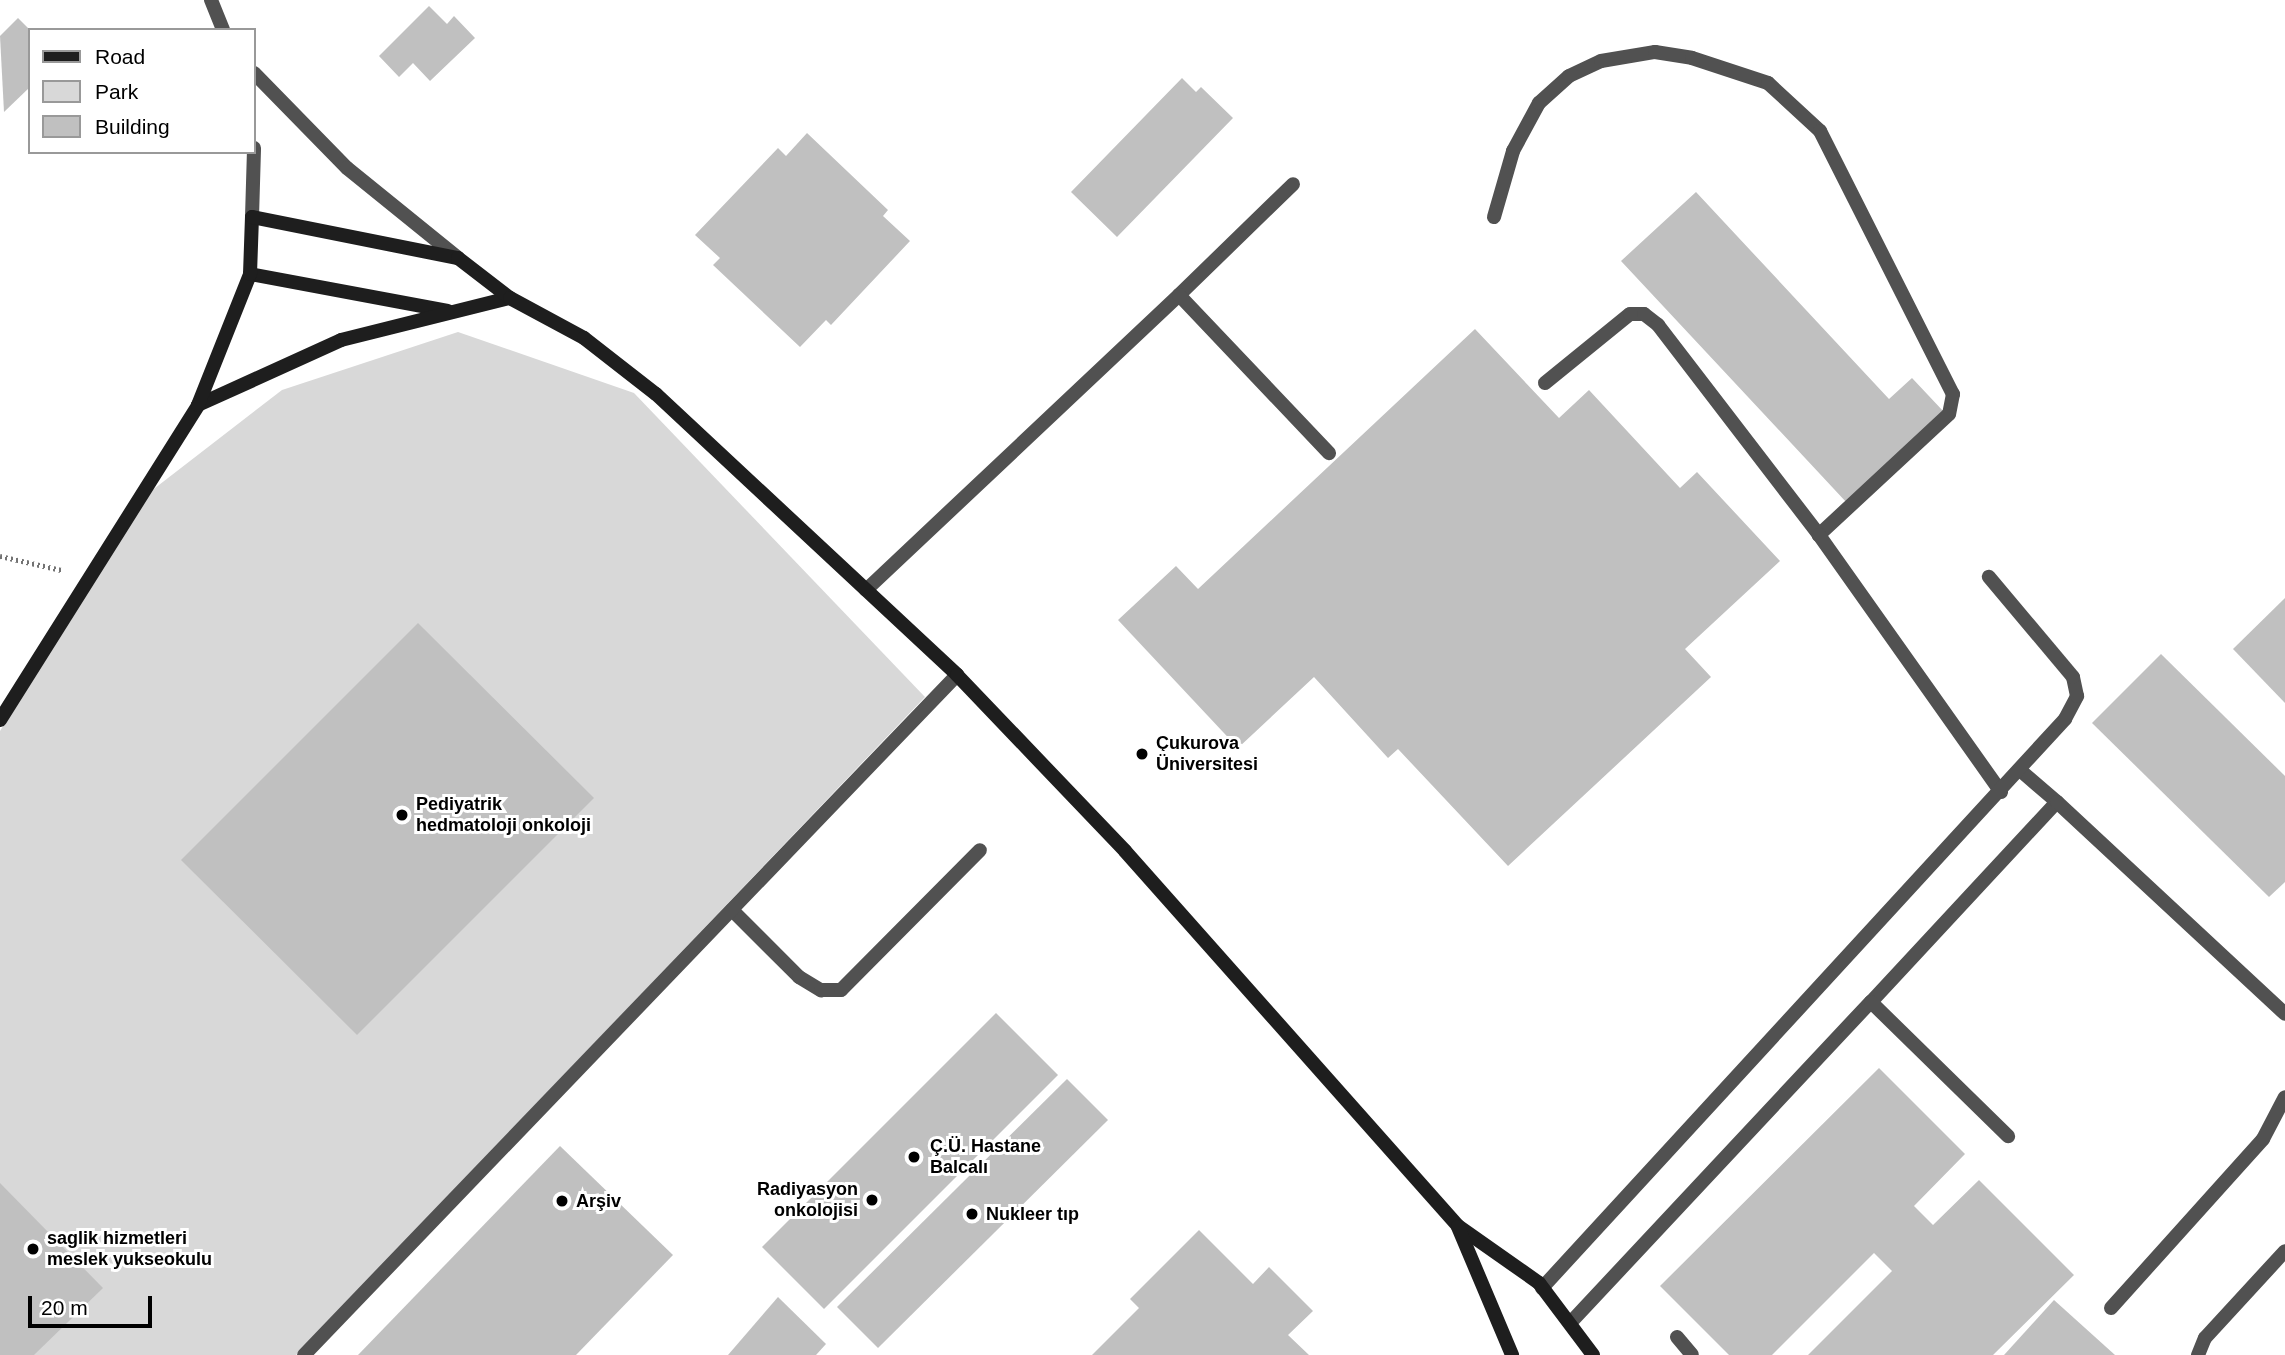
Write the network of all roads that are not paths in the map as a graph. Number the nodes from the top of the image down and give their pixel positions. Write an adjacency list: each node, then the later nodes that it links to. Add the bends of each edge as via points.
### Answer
1 (211, 0): 2 (street)
2 (222, 28)
3 (256, 75): 8 (street, via 347,168)
4 (254, 154): 6 (street)
5 (1293, 184): 10 (street)
6 (252, 216): 8 (street); 9 (street)
7 (1494, 217): 16 (street, via 1513,151 1539,103 1569,76 1601,61 1654,52 1705,62 1768,83 1820,131 1953,394 1949,414)
8 (458, 258): 11 (street)
9 (250, 274): 12 (street); 14 (street)
10 (1179, 295): 15 (street); 18 (street)
11 (510, 298): 12 (street); 18 (street, via 584,338 656,394)
12 (454, 312): 14 (street, via 341,340)
13 (1545, 383): 16 (street, via 1607,327 1644,314)
14 (198, 405): 20 (street)
15 (1329, 453)
16 (1819, 535): 22 (street)
17 (1989, 577): 21 (street, via 2073,677 2077,696)
18 (866, 590): 19 (street)
19 (957, 675): 25 (street); 30 (street, via 1125,851)
20 (0, 720)
21 (2021, 771): 22 (street); 23 (street)
22 (2001, 792): 32 (street)
23 (2057, 802): 26 (street); 27 (street)
24 (980, 850): 25 (street, via 841,990 821,990 799,977)
25 (732, 910): 36 (street)
26 (1871, 1002): 29 (street); 34 (street)
27 (2285, 1014)
28 (2285, 1097): 33 (street, via 2263,1139)
29 (2008, 1136)
30 (1458, 1226): 32 (street); 37 (street)
31 (2285, 1251): 40 (street, via 2205,1338)
32 (1542, 1288): 34 (street)
33 (2111, 1308)
34 (1572, 1321): 38 (street)
35 (1677, 1337): 39 (street)
36 (304, 1355)
37 (1511, 1355)
38 (1593, 1355)
39 (1692, 1355)
40 (2198, 1355)

